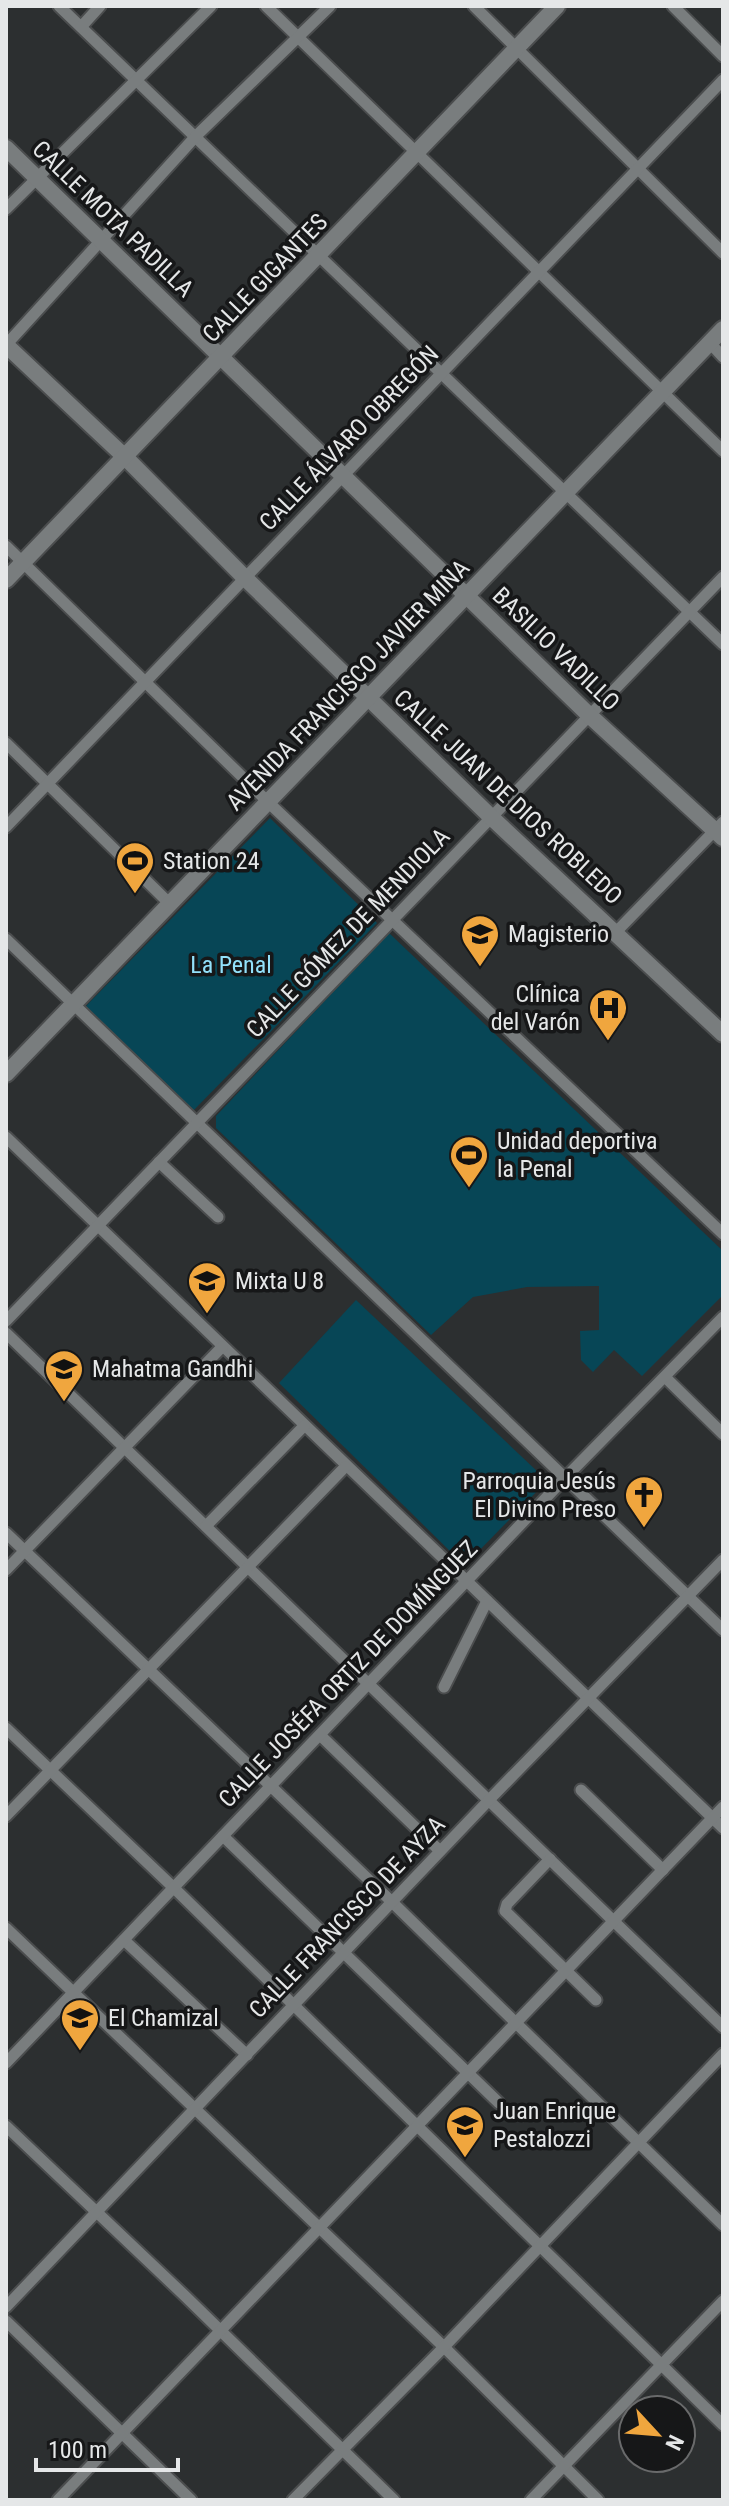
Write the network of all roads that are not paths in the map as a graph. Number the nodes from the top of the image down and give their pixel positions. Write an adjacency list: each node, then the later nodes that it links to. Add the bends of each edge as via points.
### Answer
1 (59, 6): 9 (street)
2 (100, 6): 9 (street)
3 (211, 6): 13 (street)
4 (266, 6): 10 (street)
5 (330, 6): 10 (street)
6 (474, 6): 11 (street)
7 (557, 6): 11 (street, CALLE GIGANTES)
8 (673, 6): 12 (street)
9 (81, 27): 13 (street)
10 (297, 37): 15 (street); 17 (street)
11 (518, 48): 17 (street, CALLE GIGANTES); 18 (street)
12 (723, 56)
13 (137, 80): 15 (street); 19 (street)
14 (723, 80): 18 (street, CALLE ÁLVARO OBREGÓN)
15 (196, 136): 21 (street); 23 (street)
16 (6, 148): 19 (street, CALLE MOTA PADILLA)
17 (417, 153): 23 (street, CALLE GIGANTES); 24 (street)
18 (637, 170): 22 (street); 24 (street, CALLE ÁLVARO OBREGÓN)
19 (37, 179): 20 (street); 21 (street, CALLE MOTA PADILLA)
20 (6, 209)
21 (100, 240): 27 (street); 29 (street, CALLE MOTA PADILLA)
22 (723, 253)
23 (320, 255): 29 (street, CALLE GIGANTES); 30 (street)
24 (540, 271): 30 (street, CALLE ÁLVARO OBREGÓN); 31 (street)
25 (723, 329): 26 (street, AVENIDA FRANCISCO JAVIER MINA)
26 (710, 343): 28 (street); 31 (street, AVENIDA FRANCISCO JAVIER MINA)
27 (6, 345): 33 (street, CALLE JUAN DE DIOS ROBLEDO)
28 (723, 357)
29 (222, 358): 33 (street, CALLE GIGANTES); 34 (street, BASILIO VADILLO)
30 (443, 373): 34 (street, CALLE ÁLVARO OBREGÓN); 35 (street)
31 (663, 392): 32 (street); 35 (street, AVENIDA FRANCISCO JAVIER MINA)
32 (723, 451)
33 (126, 458): 37 (street, CALLE GIGANTES); 39 (street, CALLE JUAN DE DIOS ROBLEDO)
34 (342, 477): 39 (street, CALLE ÁLVARO OBREGÓN); 41 (street, BASILIO VADILLO)
35 (565, 494): 41 (street, AVENIDA FRANCISCO JAVIER MINA); 42 (street)
36 (6, 546): 37 (street)
37 (23, 562): 40 (street, CALLE GIGANTES); 44 (street)
38 (723, 577): 42 (street, CALLE GÓMEZ DE MENDIOLA)
39 (245, 578): 44 (street, CALLE ÁLVARO OBREGÓN); 45 (street, CALLE JUAN DE DIOS ROBLEDO)
40 (6, 580)
41 (467, 596): 45 (street, AVENIDA FRANCISCO JAVIER MINA); 46 (street, BASILIO VADILLO)
42 (689, 612): 43 (street); 46 (street, CALLE GÓMEZ DE MENDIOLA)
43 (723, 644)
44 (145, 682): 48 (street, CALLE ÁLVARO OBREGÓN); 49 (street)
45 (368, 698): 49 (street, AVENIDA FRANCISCO JAVIER MINA); 50 (street, CALLE JUAN DE DIOS ROBLEDO)
46 (589, 715): 50 (street, CALLE GÓMEZ DE MENDIOLA); 52 (street, BASILIO VADILLO)
47 (6, 743): 48 (street)
48 (47, 784): 51 (street, CALLE ÁLVARO OBREGÓN); 53 (street)
49 (268, 802): 53 (street, AVENIDA FRANCISCO JAVIER MINA); 54 (street)
50 (491, 817): 54 (street, CALLE GÓMEZ DE MENDIOLA); 55 (street, CALLE JUAN DE DIOS ROBLEDO)
51 (6, 827)
52 (720, 830): 55 (street)
53 (170, 904): 57 (street, AVENIDA FRANCISCO JAVIER MINA)
54 (392, 919): 60 (street, CALLE GÓMEZ DE MENDIOLA); 65 (street)
55 (616, 932): 58 (street, CALLE JUAN DE DIOS ROBLEDO)
56 (6, 939): 57 (street)
57 (72, 1005): 59 (street, AVENIDA FRANCISCO JAVIER MINA); 60 (street)
58 (723, 1034)
59 (6, 1074)
60 (196, 1124): 62 (street, CALLE GÓMEZ DE MENDIOLA); 75 (street)
61 (6, 1137): 64 (street)
62 (159, 1162): 63 (street); 64 (street, CALLE GÓMEZ DE MENDIOLA)
63 (218, 1217)
64 (98, 1226): 67 (street, CALLE GÓMEZ DE MENDIOLA); 69 (street)
65 (723, 1234)
66 (723, 1317): 70 (street, CALLE JOSÉFA ORTIZ DE DOMÍNGUEZ)
67 (6, 1321)
68 (6, 1333): 73 (street)
69 (222, 1347): 71 (street); 73 (street)
70 (665, 1377): 72 (street); 75 (street, CALLE JOSÉFA ORTIZ DE DOMÍNGUEZ)
71 (304, 1426): 74 (street); 76 (street)
72 (723, 1434)
73 (125, 1447): 76 (street); 78 (street)
74 (345, 1467): 80 (street); 82 (street)
75 (564, 1479): 82 (street, CALLE JOSÉFA ORTIZ DE DOMÍNGUEZ); 83 (street)
76 (206, 1526): 80 (street)
77 (6, 1533): 78 (street)
78 (24, 1551): 81 (street); 86 (street)
79 (723, 1560): 83 (street, CALLE FRANCISCO DE AYZA)
80 (248, 1567): 86 (street); 87 (street)
81 (6, 1570)
82 (467, 1582): 84 (street); 87 (street, CALLE JOSÉFA ORTIZ DE DOMÍNGUEZ)
83 (688, 1597): 85 (street); 89 (street, CALLE FRANCISCO DE AYZA)
84 (487, 1601): 88 (street); 89 (street)
85 (723, 1630)
86 (148, 1670): 92 (street); 93 (street)
87 (370, 1685): 91 (street, CALLE JOSÉFA ORTIZ DE DOMÍNGUEZ); 95 (street)
88 (444, 1687)
89 (588, 1699): 95 (street, CALLE FRANCISCO DE AYZA); 98 (street)
90 (6, 1728): 92 (street)
91 (320, 1735): 93 (street, CALLE JOSÉFA ORTIZ DE DOMÍNGUEZ); 101 (street)
92 (50, 1771): 97 (street); 104 (street)
93 (270, 1786): 100 (street, CALLE JOSÉFA ORTIZ DE DOMÍNGUEZ); 105 (street)
94 (581, 1790): 103 (street)
95 (489, 1800): 101 (street, CALLE FRANCISCO DE AYZA); 102 (street)
96 (723, 1807): 98 (street)
97 (6, 1816)
98 (713, 1818): 99 (street); 103 (street)
99 (723, 1828)
100 (223, 1836): 104 (street, CALLE JOSÉFA ORTIZ DE DOMÍNGUEZ); 109 (street)
101 (440, 1851): 105 (street, CALLE FRANCISCO DE AYZA)
102 (550, 1859): 106 (street); 110 (street, via 505,1911)
103 (663, 1870): 106 (street)
104 (174, 1888): 108 (street, CALLE JOSÉFA ORTIZ DE DOMÍNGUEZ); 113 (street)
105 (392, 1902): 109 (street, CALLE FRANCISCO DE AYZA); 114 (street)
106 (614, 1921): 110 (street); 115 (street)
107 (6, 1928): 111 (street)
108 (124, 1940): 111 (street, CALLE JOSÉFA ORTIZ DE DOMÍNGUEZ); 117 (street)
109 (343, 1953): 113 (street, CALLE FRANCISCO DE AYZA); 119 (street)
110 (566, 1970): 112 (street); 114 (street)
111 (73, 1993): 118 (street, CALLE JOSÉFA ORTIZ DE DOMÍNGUEZ); 121 (street)
112 (596, 2000)
113 (293, 2005): 117 (street, CALLE FRANCISCO DE AYZA); 122 (street)
114 (516, 2022): 119 (street); 124 (street)
115 (723, 2027)
116 (723, 2054): 124 (street)
117 (247, 2055): 121 (street, CALLE FRANCISCO DE AYZA)
118 (6, 2063)
119 (467, 2072): 120 (street); 122 (street)
120 (499, 2103)
121 (196, 2110): 125 (street, CALLE FRANCISCO DE AYZA); 127 (street)
122 (416, 2125): 127 (street); 128 (street)
123 (6, 2126): 125 (street)
124 (640, 2142): 126 (street); 128 (street)
125 (97, 2212): 130 (street, CALLE FRANCISCO DE AYZA); 132 (street)
126 (723, 2225)
127 (319, 2227): 132 (street); 133 (street)
128 (540, 2246): 133 (street); 134 (street)
129 (723, 2301): 134 (street)
130 (6, 2307)
131 (6, 2321): 136 (street)
132 (220, 2329): 136 (street); 137 (street)
133 (444, 2347): 137 (street); 138 (street)
134 (662, 2364): 135 (street); 138 (street)
135 (723, 2425)
136 (121, 2432): 139 (street); 140 (street)
137 (343, 2449): 141 (street); 142 (street)
138 (564, 2466): 143 (street); 144 (street)
139 (58, 2500)
140 (191, 2500)
141 (293, 2500)
142 (394, 2500)
143 (531, 2500)
144 (598, 2500)

